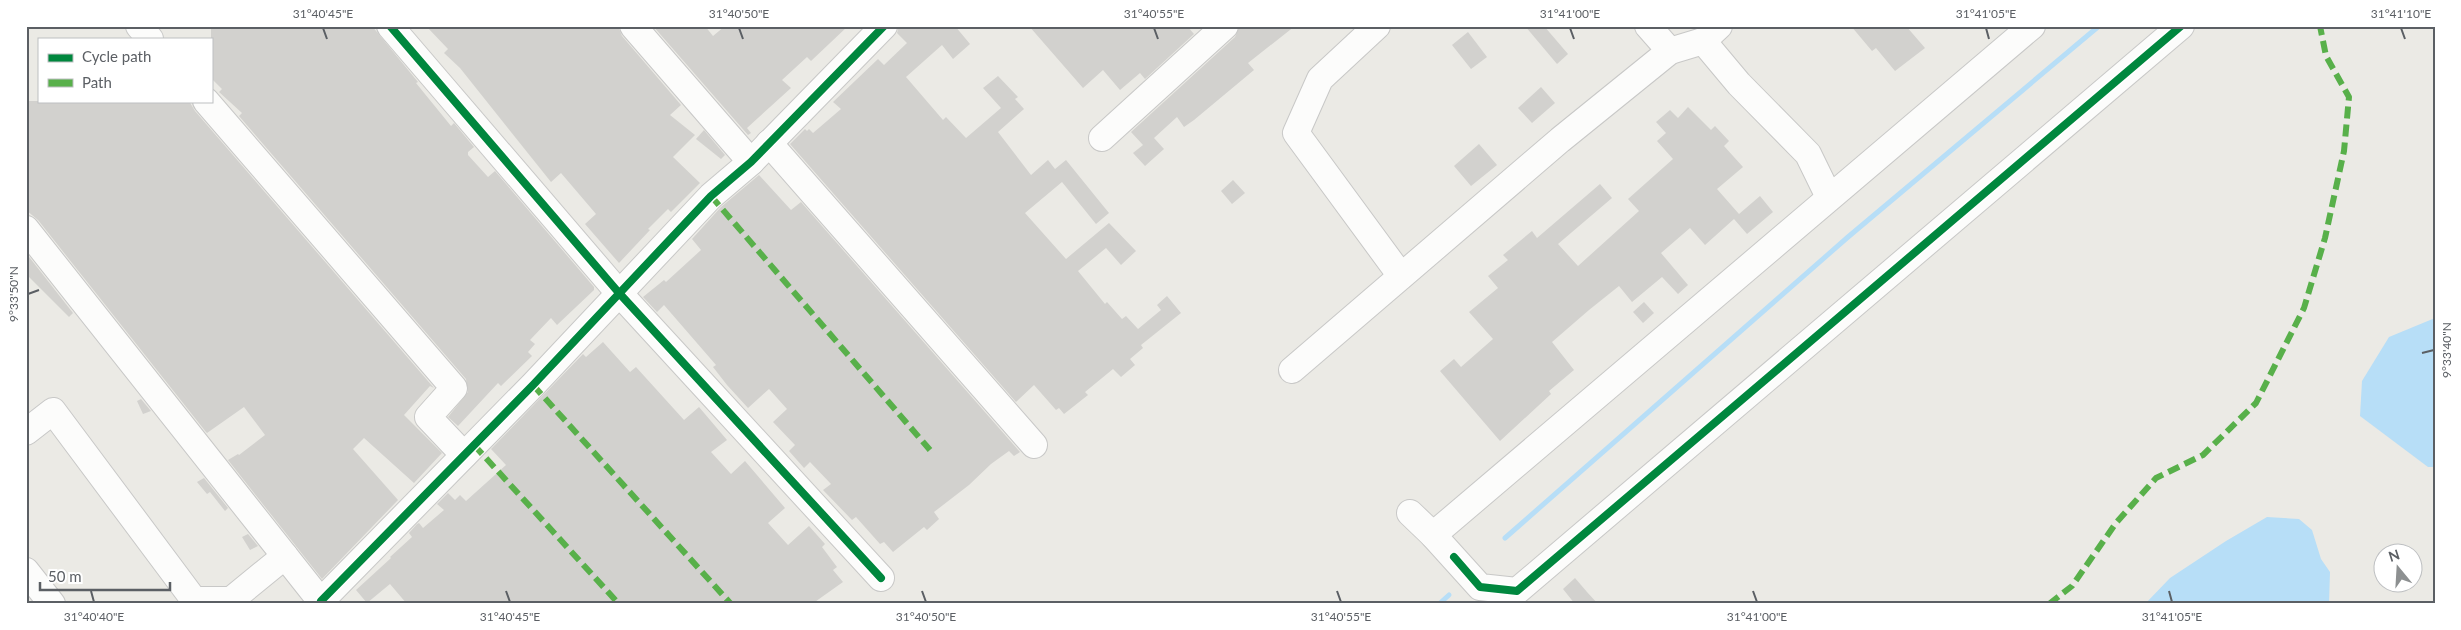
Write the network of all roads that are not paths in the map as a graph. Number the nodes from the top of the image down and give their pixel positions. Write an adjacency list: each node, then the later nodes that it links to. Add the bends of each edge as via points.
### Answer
1 (139, 26): 11 (street)
2 (390, 26): 20 (street)
3 (632, 26): 16 (street)
4 (884, 26): 15 (street)
5 (1226, 26): 14 (street)
6 (1377, 26): 19 (street, via 1320,79 1296,133)
7 (1648, 26): 12 (street)
8 (2032, 26): 17 (street)
9 (2181, 26): 30 (street, via 1517,591)
10 (1711, 33): 12 (street); 17 (street, via 1739,84 1808,154)
11 (149, 38)
12 (1670, 51): 19 (street)
13 (207, 102): 24 (street, via 454,388 428,418)
14 (1102, 138)
15 (769, 143): 16 (street); 23 (street)
16 (751, 162): 20 (street, via 711,196)
17 (1829, 197): 26 (street)
18 (26, 229): 27 (street)
19 (1401, 276): 21 (street)
20 (619, 293): 24 (street); 29 (street)
21 (1292, 370)
22 (26, 432): 27 (street, via 53,411 194,600 230,600)
23 (1034, 445)
24 (464, 455): 31 (street)
25 (1410, 513): 26 (street)
26 (1434, 535): 30 (street)
27 (285, 556): 31 (street)
28 (26, 571): 32 (street)
29 (881, 578)
30 (1487, 595)
31 (322, 603)
32 (52, 604)

